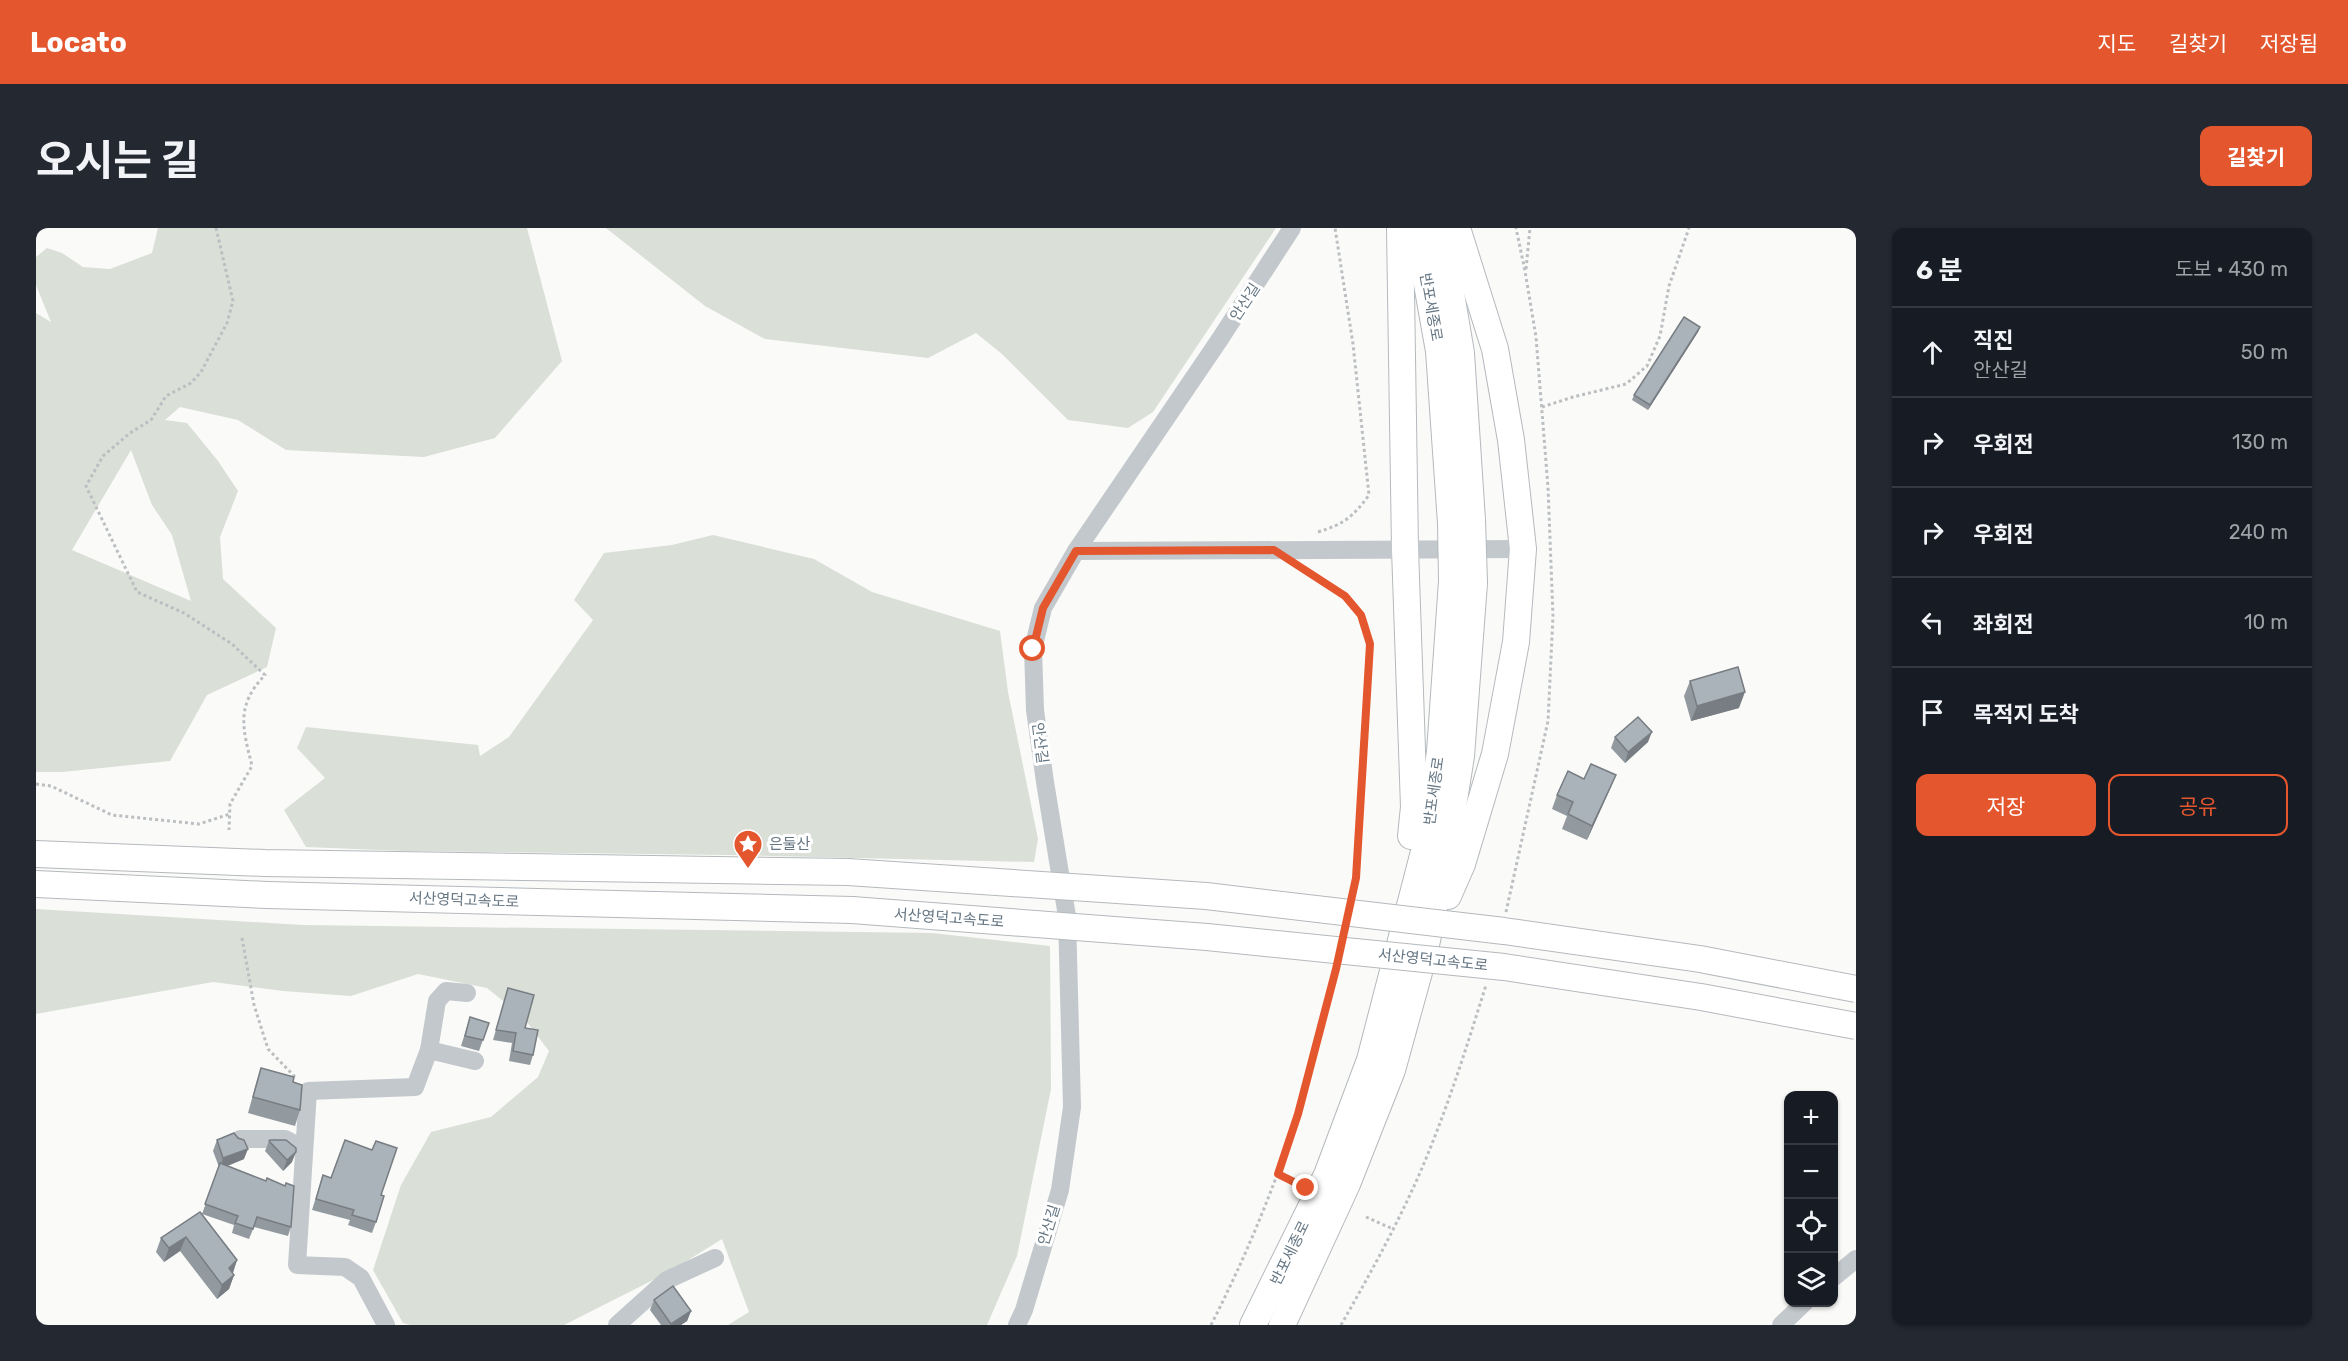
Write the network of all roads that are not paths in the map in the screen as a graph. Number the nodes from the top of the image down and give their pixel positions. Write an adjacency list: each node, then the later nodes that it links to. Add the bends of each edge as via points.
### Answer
1 (1292, 228): 9 (street, 안산길)
2 (1400, 228): 7 (highway)
3 (1417, 228): 6 (highway, 반포세종로, via 1439,351)
4 (1440, 228): 6 (highway, 반포세종로, via 1461,353)
5 (1457, 228): 8 (highway, via 1495,349 1511,440)
6 (1462, 521): 10 (highway, 반포세종로, bridge)
7 (1405, 549): 8 (street); 9 (street); 13 (highway, via 1414,807)
8 (1523, 549): 14 (highway, via 1516,642 1495,754 1462,864)
9 (1076, 551): 28 (street, 안산길, via 1043,608 1033,649 1035,710 1067,916 1072,1107 1060,1190)
10 (1463, 582): 13 (highway, 반포세종로, via 1426,844); 14 (highway, 반포세종로, via 1461,756)
11 (36, 854): 15 (highway, bridge, via 265,863 848,872 1218,897 1515,932 1700,959)
12 (36, 884): 17 (highway, 서산영덕고속도로, bridge, via 279,895 852,910 1207,937 1504,967)
13 (1399, 945): 29 (highway, 반포세종로, via 1371,1060 1328,1175)
14 (1424, 954): 30 (highway, 반포세종로, via 1392,1070 1347,1184)
15 (1856, 989)
16 (467, 993): 18 (street, via 446,991 437,1000)
17 (1856, 1026)
18 (429, 1050): 19 (street); 21 (street, via 415,1087 308,1091)
19 (475, 1061)
20 (240, 1139): 21 (street, via 285,1139)
21 (304, 1149): 26 (street, via 297,1265 345,1267 361,1278)
22 (715, 1258): 27 (street, via 667,1280)
23 (1856, 1259): 24 (street)
24 (1838, 1273)
25 (1800, 1307): 31 (street)
26 (386, 1325)
27 (617, 1325)
28 (1017, 1325)
29 (1253, 1325)
30 (1282, 1325)
31 (1781, 1325)

